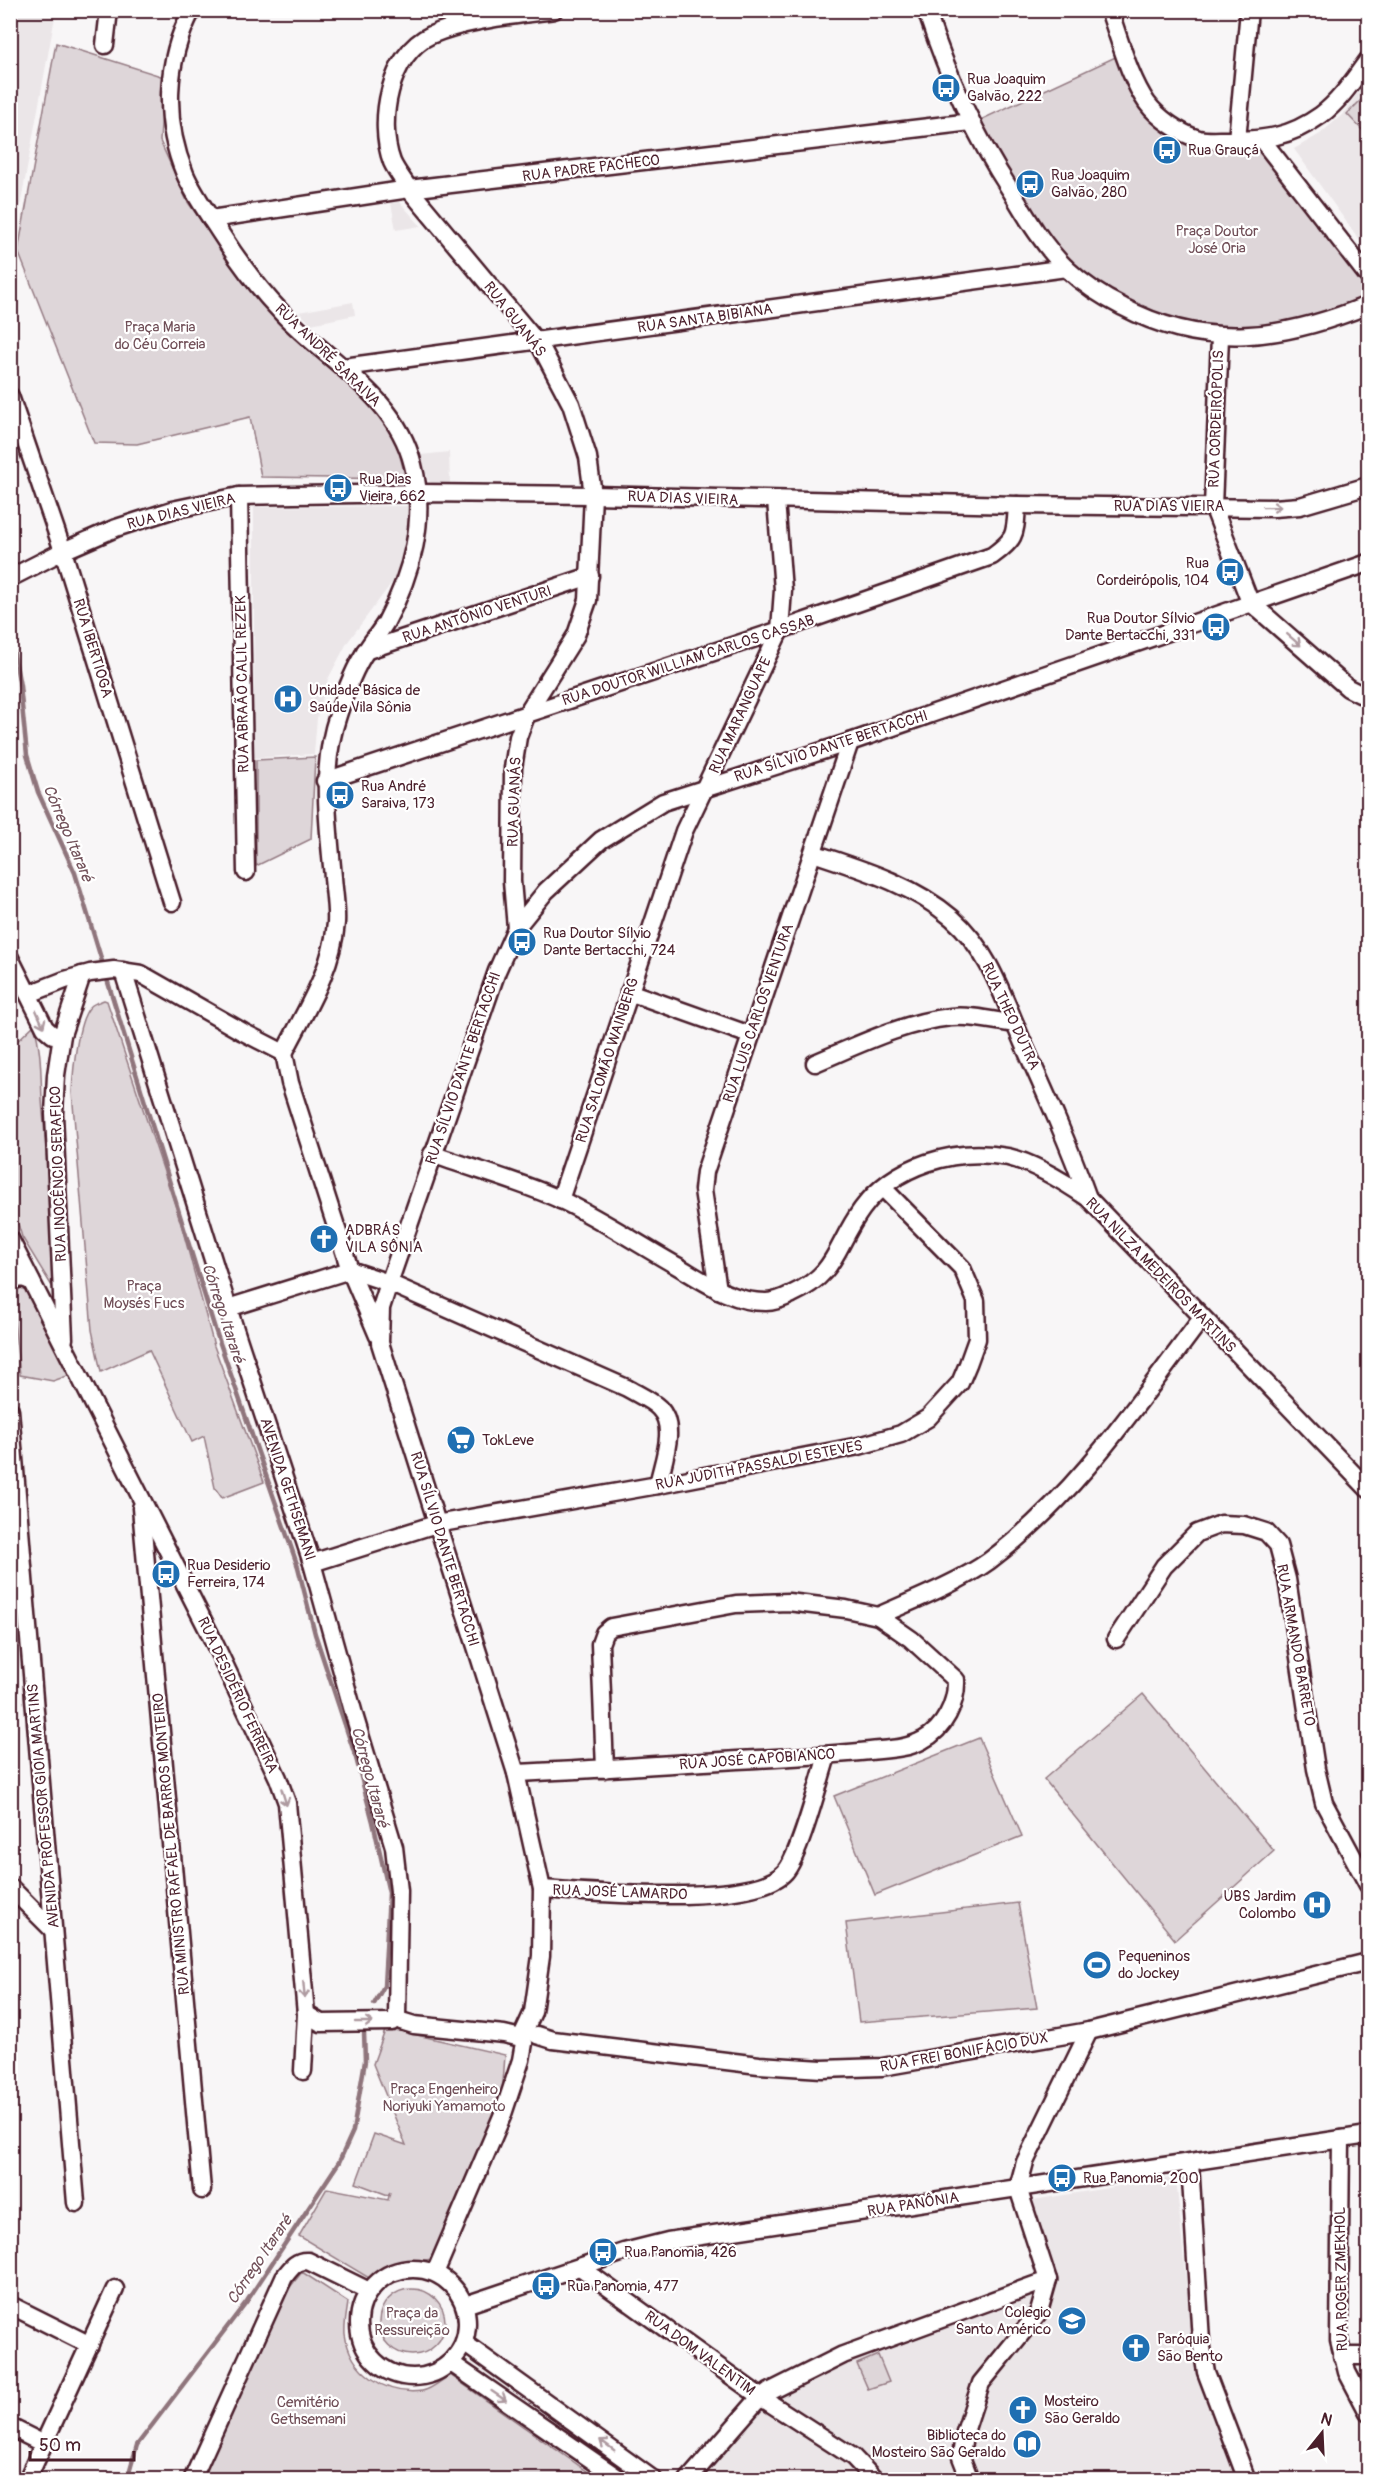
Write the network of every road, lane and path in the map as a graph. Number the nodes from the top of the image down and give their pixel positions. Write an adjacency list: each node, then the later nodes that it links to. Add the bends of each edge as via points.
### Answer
1 (109, 10): 8 (street)
2 (192, 10): 14 (street, RUA ANDRÉ SARAIVA, via 174,59 169,99 174,141 186,176)
3 (554, 10): 7 (street, RUA GUANÁS)
4 (926, 10): 10 (street)
5 (1109, 10): 11 (street, via 1147,103 1160,116 1200,140)
6 (1249, 10): 11 (street)
7 (527, 12): 13 (street, RUA GUANÁS, via 449,28 429,36 415,46 398,69 387,97 387,136 393,162)
8 (105, 45)
9 (1368, 60): 12 (street, via 1340,98 1322,114 1303,127)
10 (971, 122): 13 (street, RUA PADRE PACHECO); 15 (street, via 1033,226)
11 (1237, 140): 12 (street)
12 (1262, 140): 16 (street)
13 (409, 189): 14 (street, RUA PADRE PACHECO); 19 (street, RUA GUANÁS)
14 (211, 219): 20 (street, RUA ANDRÉ SARAIVA, via 283,314)
15 (1066, 268): 18 (street, via 1110,301 1141,317 1174,329); 19 (street, RUA SANTA BIBIANA)
16 (1368, 276)
17 (1368, 305): 18 (street, via 1284,332)
18 (1220, 337): 28 (street, RUA CORDEIRÓPOLIS)
19 (536, 341): 20 (street, RUA SANTA BIBIANA); 24 (street, RUA GUANÁS, via 571,404 588,457)
20 (344, 367): 23 (street, RUA ANDRÉ SARAIVA, via 381,403 403,435)
21 (10, 396): 29 (street, RUA IBERTIOGA)
22 (1368, 486): 28 (street, RUA DIAS VIEIRA, one-way to 22, via 1300,506)
23 (420, 494): 24 (street, RUA DIAS VIEIRA); 25 (street, RUA DIAS VIEIRA); 35 (street, RUA ANDRÉ SARAIVA, via 414,555 385,624)
24 (593, 495): 26 (street, RUA DIAS VIEIRA); 31 (street, RUA GUANÁS)
25 (238, 496): 29 (street, RUA DIAS VIEIRA, via 172,510); 42 (street, RUA ABRAÃO CALIL REZEK)
26 (776, 500): 27 (street, RUA DIAS VIEIRA); 34 (street, RUA MARANGUAPE, via 783,590)
27 (1017, 505): 28 (street, RUA DIAS VIEIRA); 34 (street, RUA DOUTOR WILLIAM CARLOS CASSAB, via 1015,532 1009,544 992,556)
28 (1213, 506): 33 (street, RUA CORDEIRÓPOLIS)
29 (63, 551): 32 (street, RUA DIAS VIEIRA); 43 (street, RUA IBERTIOGA)
30 (1368, 563): 33 (street, RUA SÍLVIO DANTE BERTACCHI)
31 (590, 576): 35 (street, RUA ANTÔNIO VENTURI); 37 (street, RUA GUANÁS, via 588,600 576,635)
32 (10, 578)
33 (1250, 602): 36 (street, one-way to 36, via 1348,688); 38 (street, RUA SÍLVIO DANTE BERTACCHI)
34 (780, 630): 37 (street, RUA DOUTOR WILLIAM CARLOS CASSAB); 40 (street, RUA MARANGUAPE)
35 (365, 651): 39 (street, RUA ANDRÉ SARAIVA, via 337,716)
36 (1368, 695)
37 (527, 713): 39 (street, RUA DOUTOR WILLIAM CARLOS CASSAB); 44 (street, RUA GUANÁS, via 513,768 512,881)
38 (850, 742): 40 (street, RUA SÍLVIO DANTE BERTACCHI); 41 (street, RUA LUIS CARLOS VENTURA)
39 (325, 781): 55 (street, RUA ANDRÉ SARAIVA, via 336,921 331,957)
40 (705, 786): 44 (street, RUA SÍLVIO DANTE BERTACCHI, via 663,802 601,840 546,891); 50 (street, RUA SALOMÃO WAINBERG, via 684,831)
41 (813, 853): 52 (street, RUA THEO DUTRA, via 876,874 953,918 988,963); 54 (street, RUA LUIS CARLOS VENTURA)
42 (246, 873)
43 (172, 902)
44 (516, 928): 57 (street, RUA SÍLVIO DANTE BERTACCHI)
45 (10, 958): 49 (street)
46 (119, 970): 47 (street); 55 (street, via 141,974); 69 (street, AVENIDA GETHSEMANI)
47 (86, 974): 48 (street); 51 (street, RUA INOCÊNCIO SERAFICO)
48 (65, 980): 49 (street); 51 (street)
49 (27, 992): 53 (street, one-way to 53, via 45,1029)
50 (629, 993): 54 (street); 60 (street, RUA SALOMÃO WAINBERG)
51 (74, 1000): 53 (street, RUA INOCÊNCIO SERAFICO)
52 (1015, 1024): 56 (street, via 953,1017 927,1021); 59 (street, RUA THEO DUTRA)
53 (62, 1035): 68 (street, RUA INOCÊNCIO SERAFICO, via 54,1114)
54 (750, 1035): 66 (street, RUA LUIS CARLOS VENTURA, via 705,1172 703,1190)
55 (284, 1053): 62 (street)
56 (815, 1063)
57 (432, 1154): 60 (street, RUA NILZA MEDEIROS MARTINS); 65 (street, RUA SÍLVIO DANTE BERTACCHI)
58 (883, 1188): 59 (street, RUA NILZA MEDEIROS MARTINS, via 920,1164 946,1156 972,1155 1009,1157 1061,1179); 66 (street, RUA NILZA MEDEIROS MARTINS, via 862,1208 824,1274 807,1288 769,1302 751,1301); 74 (street, RUA JUDITH PASSALDI ESTEVES, via 963,1268 976,1301 977,1339 960,1383 928,1418 901,1434 859,1446)
59 (1088, 1198): 70 (street, RUA NILZA MEDEIROS MARTINS)
60 (560, 1200): 66 (street, RUA NILZA MEDEIROS MARTINS)
61 (10, 1239): 64 (street, RUA DESIDÉRIO FERREIRA)
62 (350, 1270): 65 (street); 69 (street); 71 (street)
63 (10, 1281): 64 (street)
64 (31, 1281): 67 (street, RUA DESIDÉRIO FERREIRA)
65 (388, 1283): 71 (street, RUA SÍLVIO DANTE BERTACCHI, via 381,1308); 74 (street, via 627,1388 659,1407 669,1430)
66 (718, 1290)
67 (41, 1299): 68 (street); 72 (street, RUA DESIDÉRIO FERREIRA)
68 (63, 1302): 72 (street, RUA INOCÊNCIO SERAFICO)
69 (228, 1308): 78 (street, AVENIDA GETHSEMANI)
70 (1202, 1318): 75 (street, RUA NILZA MEDEIROS MARTINS); 79 (street, via 1105,1446 1050,1509 987,1562)
71 (380, 1342): 77 (street, RUA SÍLVIO DANTE BERTACCHI)
72 (64, 1343): 76 (street, RUA DESIDÉRIO FERREIRA)
73 (10, 1410): 87 (street, AVENIDA PROFESSOR GIOIA MARTINS)
74 (658, 1485): 77 (street, RUA JUDITH PASSALDI ESTEVES)
75 (1368, 1489)
76 (140, 1498): 89 (street, RUA DESIDÉRIO FERREIRA, one-way to 89, via 210,1634 287,1803); 98 (street, RUA MINISTRO RAFAEL DE BARROS MONTEIRO)
77 (436, 1524): 78 (street, RUA JUDITH PASSALDI ESTEVES); 83 (street, RUA SÍLVIO DANTE BERTACCHI)
78 (312, 1563): 90 (street, AVENIDA GETHSEMANI, via 394,1847 399,1891)
79 (878, 1616): 81 (street, RUA JOSÉ CAPOBIANCO, via 911,1639 956,1680 957,1690 948,1715 936,1732 905,1747); 82 (street, via 788,1602 757,1603 610,1627 600,1644)
80 (1116, 1639): 84 (street, RUA ARMANDO BARRETO, via 1164,1566 1197,1533 1221,1524 1245,1525 1266,1532 1278,1545 1287,1579 1324,1803)
81 (827, 1756): 82 (street, RUA JOSÉ CAPOBIANCO); 86 (street, RUA JOSÉ LAMARDO, via 795,1855 776,1880 736,1891 669,1897)
82 (605, 1769): 83 (street, RUA JOSÉ CAPOBIANCO)
83 (516, 1773): 86 (street, RUA SÍLVIO DANTE BERTACCHI)
84 (1368, 1885)
85 (10, 1887): 87 (street)
86 (542, 1889): 92 (street, RUA SÍLVIO DANTE BERTACCHI, via 541,1956)
87 (53, 1930): 99 (street, AVENIDA PROFESSOR GIOIA MARTINS)
88 (1368, 1962): 91 (street, RUA FREI BONIFÁCIO DUX)
89 (306, 2014): 90 (street, RUA FREI BONIFÁCIO DUX, one-way to 90, via 321,2022); 93 (street, RUA DESIDÉRIO FERREIRA)
90 (399, 2022): 92 (street, RUA FREI BONIFÁCIO DUX)
91 (1089, 2031): 92 (street, RUA FREI BONIFÁCIO DUX, via 882,2067 822,2069); 97 (street, via 1025,2162)
92 (529, 2037): 101 (street, RUA SÍLVIO DANTE BERTACCHI, via 503,2114)
93 (303, 2071)
94 (1368, 2135): 95 (street, RUA PANÔNIA)
95 (1341, 2139): 96 (street, RUA PANÔNIA); 109 (street, RUA ROGER ZMEKHOL)
96 (1190, 2163): 97 (street, RUA PANÔNIA); 123 (street, via 1206,2372)
97 (1018, 2188): 100 (street, RUA PANÔNIA, via 668,2241); 102 (street)
98 (202, 2190)
99 (76, 2203)
100 (580, 2267): 106 (street, RUA PANÔNIA); 112 (street, RUA DOM VALENTIM)
101 (435, 2273): 104 (street, via 421,2269 399,2271 379,2280); 106 (street, via 453,2286)
102 (1048, 2280): 112 (street, via 843,2355); 122 (street, via 1039,2312 981,2383 961,2457)
103 (116, 2289): 108 (street)
104 (369, 2291): 111 (street, via 360,2309 359,2329 365,2348 377,2364 394,2374 414,2377 434,2373); 117 (street, via 308,2261 291,2267)
105 (10, 2305): 108 (street)
106 (465, 2305): 107 (street, via 468,2324)
107 (464, 2343): 111 (street); 119 (street, one-way to 107)
108 (90, 2345): 115 (street)
109 (1342, 2356): 110 (street); 113 (street, RUA ROGER ZMEKHOL)
110 (1368, 2356)
111 (451, 2363): 118 (street, one-way to 118)
112 (762, 2398): 120 (street); 121 (street, RUA DOM VALENTIM, via 853,2457)
113 (1368, 2412)
114 (10, 2427): 115 (street)
115 (42, 2443): 116 (street)
116 (27, 2480)
117 (192, 2480)
118 (621, 2480)
119 (654, 2480)
120 (688, 2480)
121 (875, 2480)
122 (970, 2480)
123 (1247, 2480)

